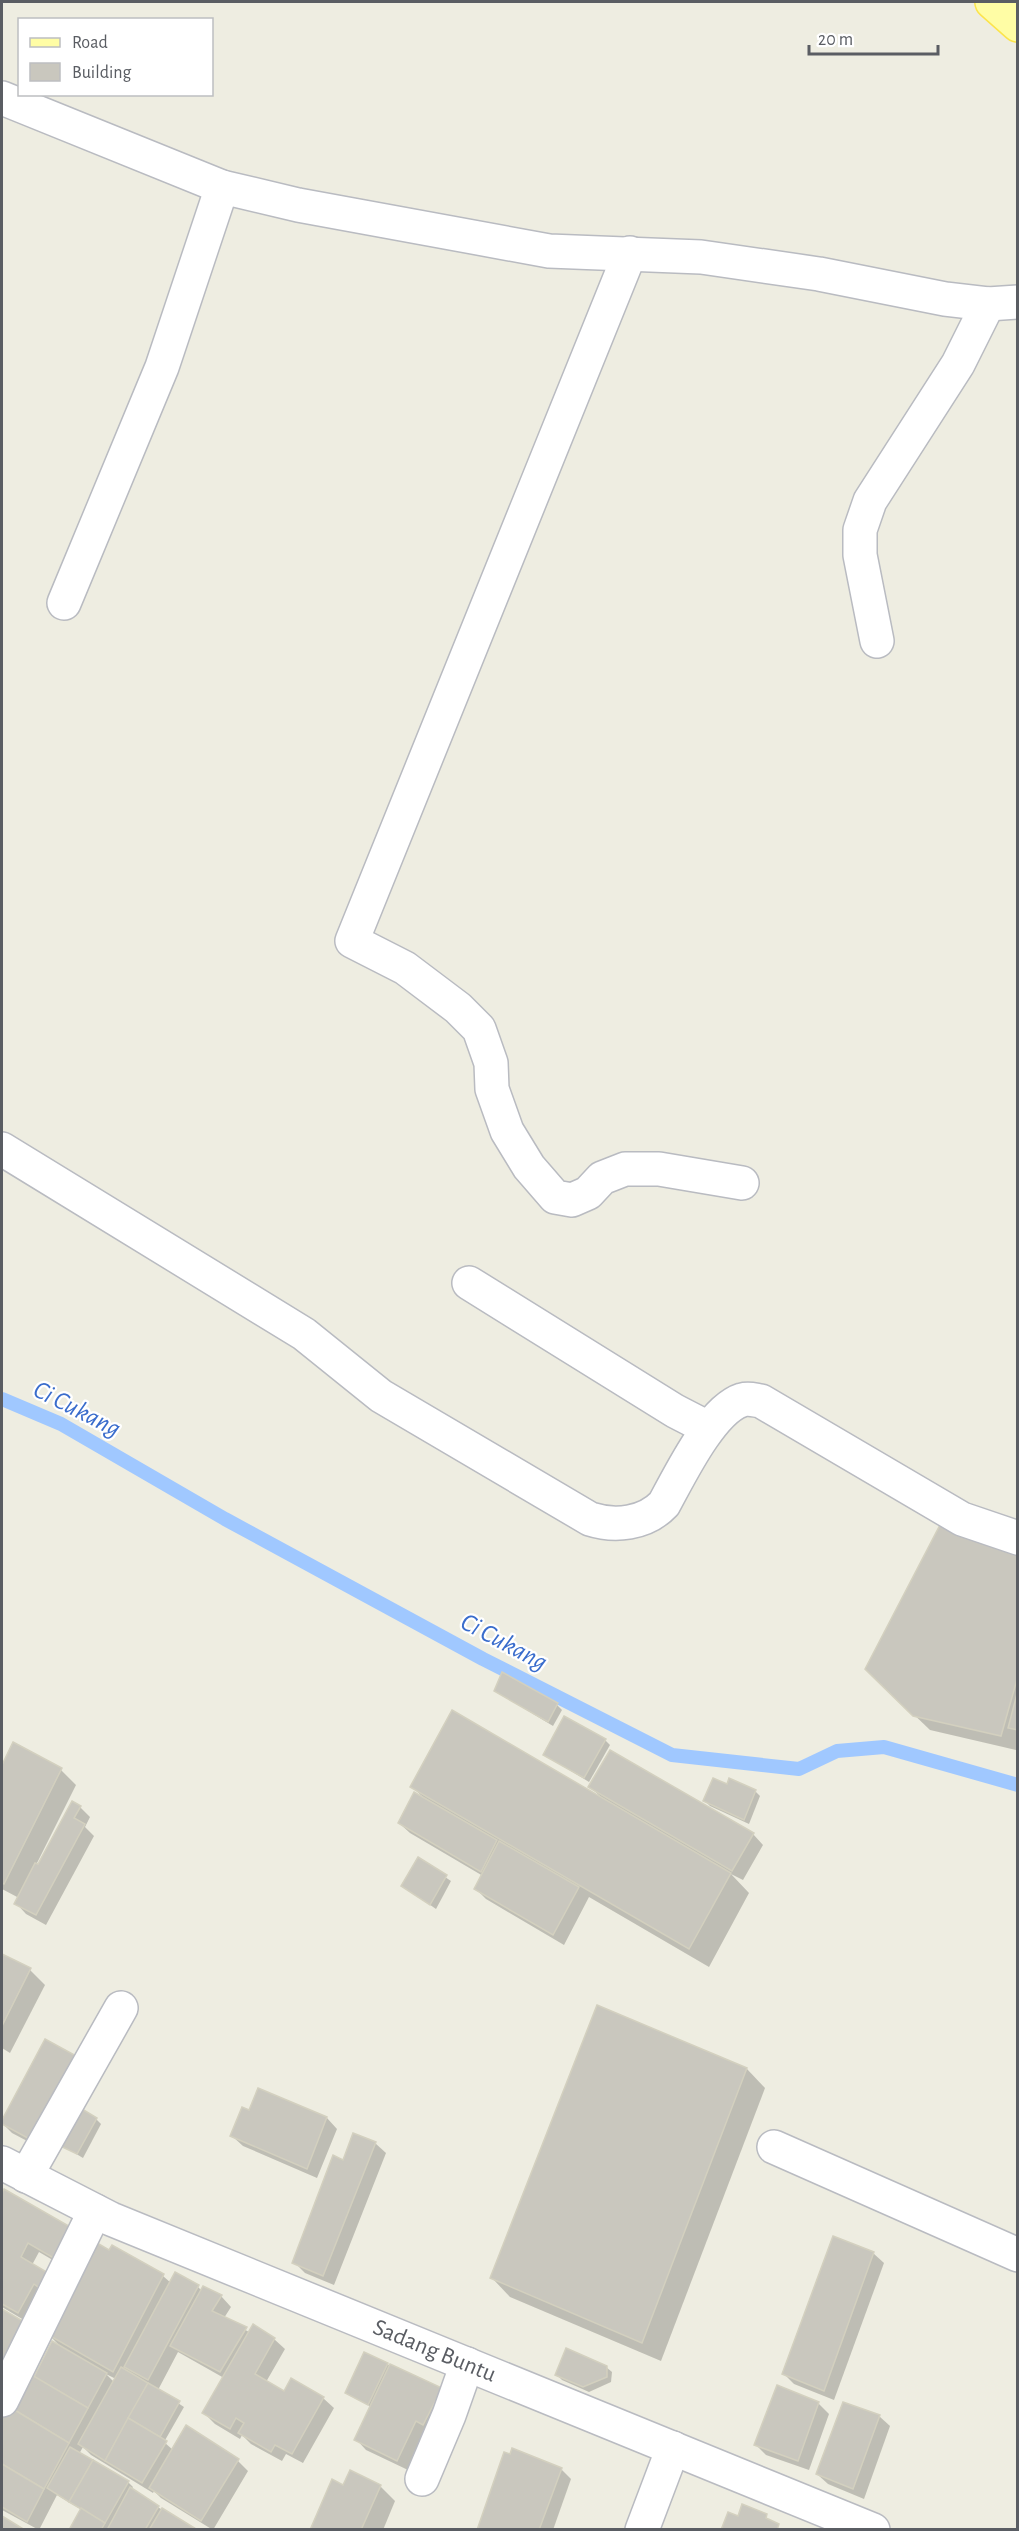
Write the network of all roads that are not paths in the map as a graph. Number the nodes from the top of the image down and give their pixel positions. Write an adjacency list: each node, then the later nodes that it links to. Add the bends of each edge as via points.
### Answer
1 (992, 2): 2 (main road)
2 (1017, 25)
3 (2, 98): 4 (street)
4 (222, 187): 5 (street, via 298,205 549,251); 7 (street, via 162,367)
5 (630, 254): 6 (street, via 701,257 819,274 945,299); 10 (street, via 352,941 405,968 479,1029 490,1063 492,1089 507,1131 529,1167 555,1197 572,1200 588,1192 602,1178 625,1168 659,1169)
6 (1003, 303): 8 (street, via 958,364 870,501 860,530 860,555)
7 (64, 603)
8 (877, 641)
9 (2, 1149): 12 (street, via 304,1334 381,1396 590,1520 612,1525 657,1511)
10 (742, 1183)
11 (469, 1283): 12 (street)
12 (708, 1428): 13 (street, via 740,1401 761,1401 962,1519)
13 (1017, 1538)
14 (121, 2008): 16 (street)
15 (774, 2147): 18 (street)
16 (14, 2169): 17 (street, Sadang Buntu)
17 (94, 2211): 19 (street, Sadang Buntu); 20 (street)
18 (1017, 2255)
19 (467, 2364): 21 (street, Sadang Buntu); 22 (street)
20 (2, 2400)
21 (673, 2448): 23 (street); 24 (street, Sadang Buntu)
22 (422, 2479)
23 (642, 2529)
24 (873, 2529)

